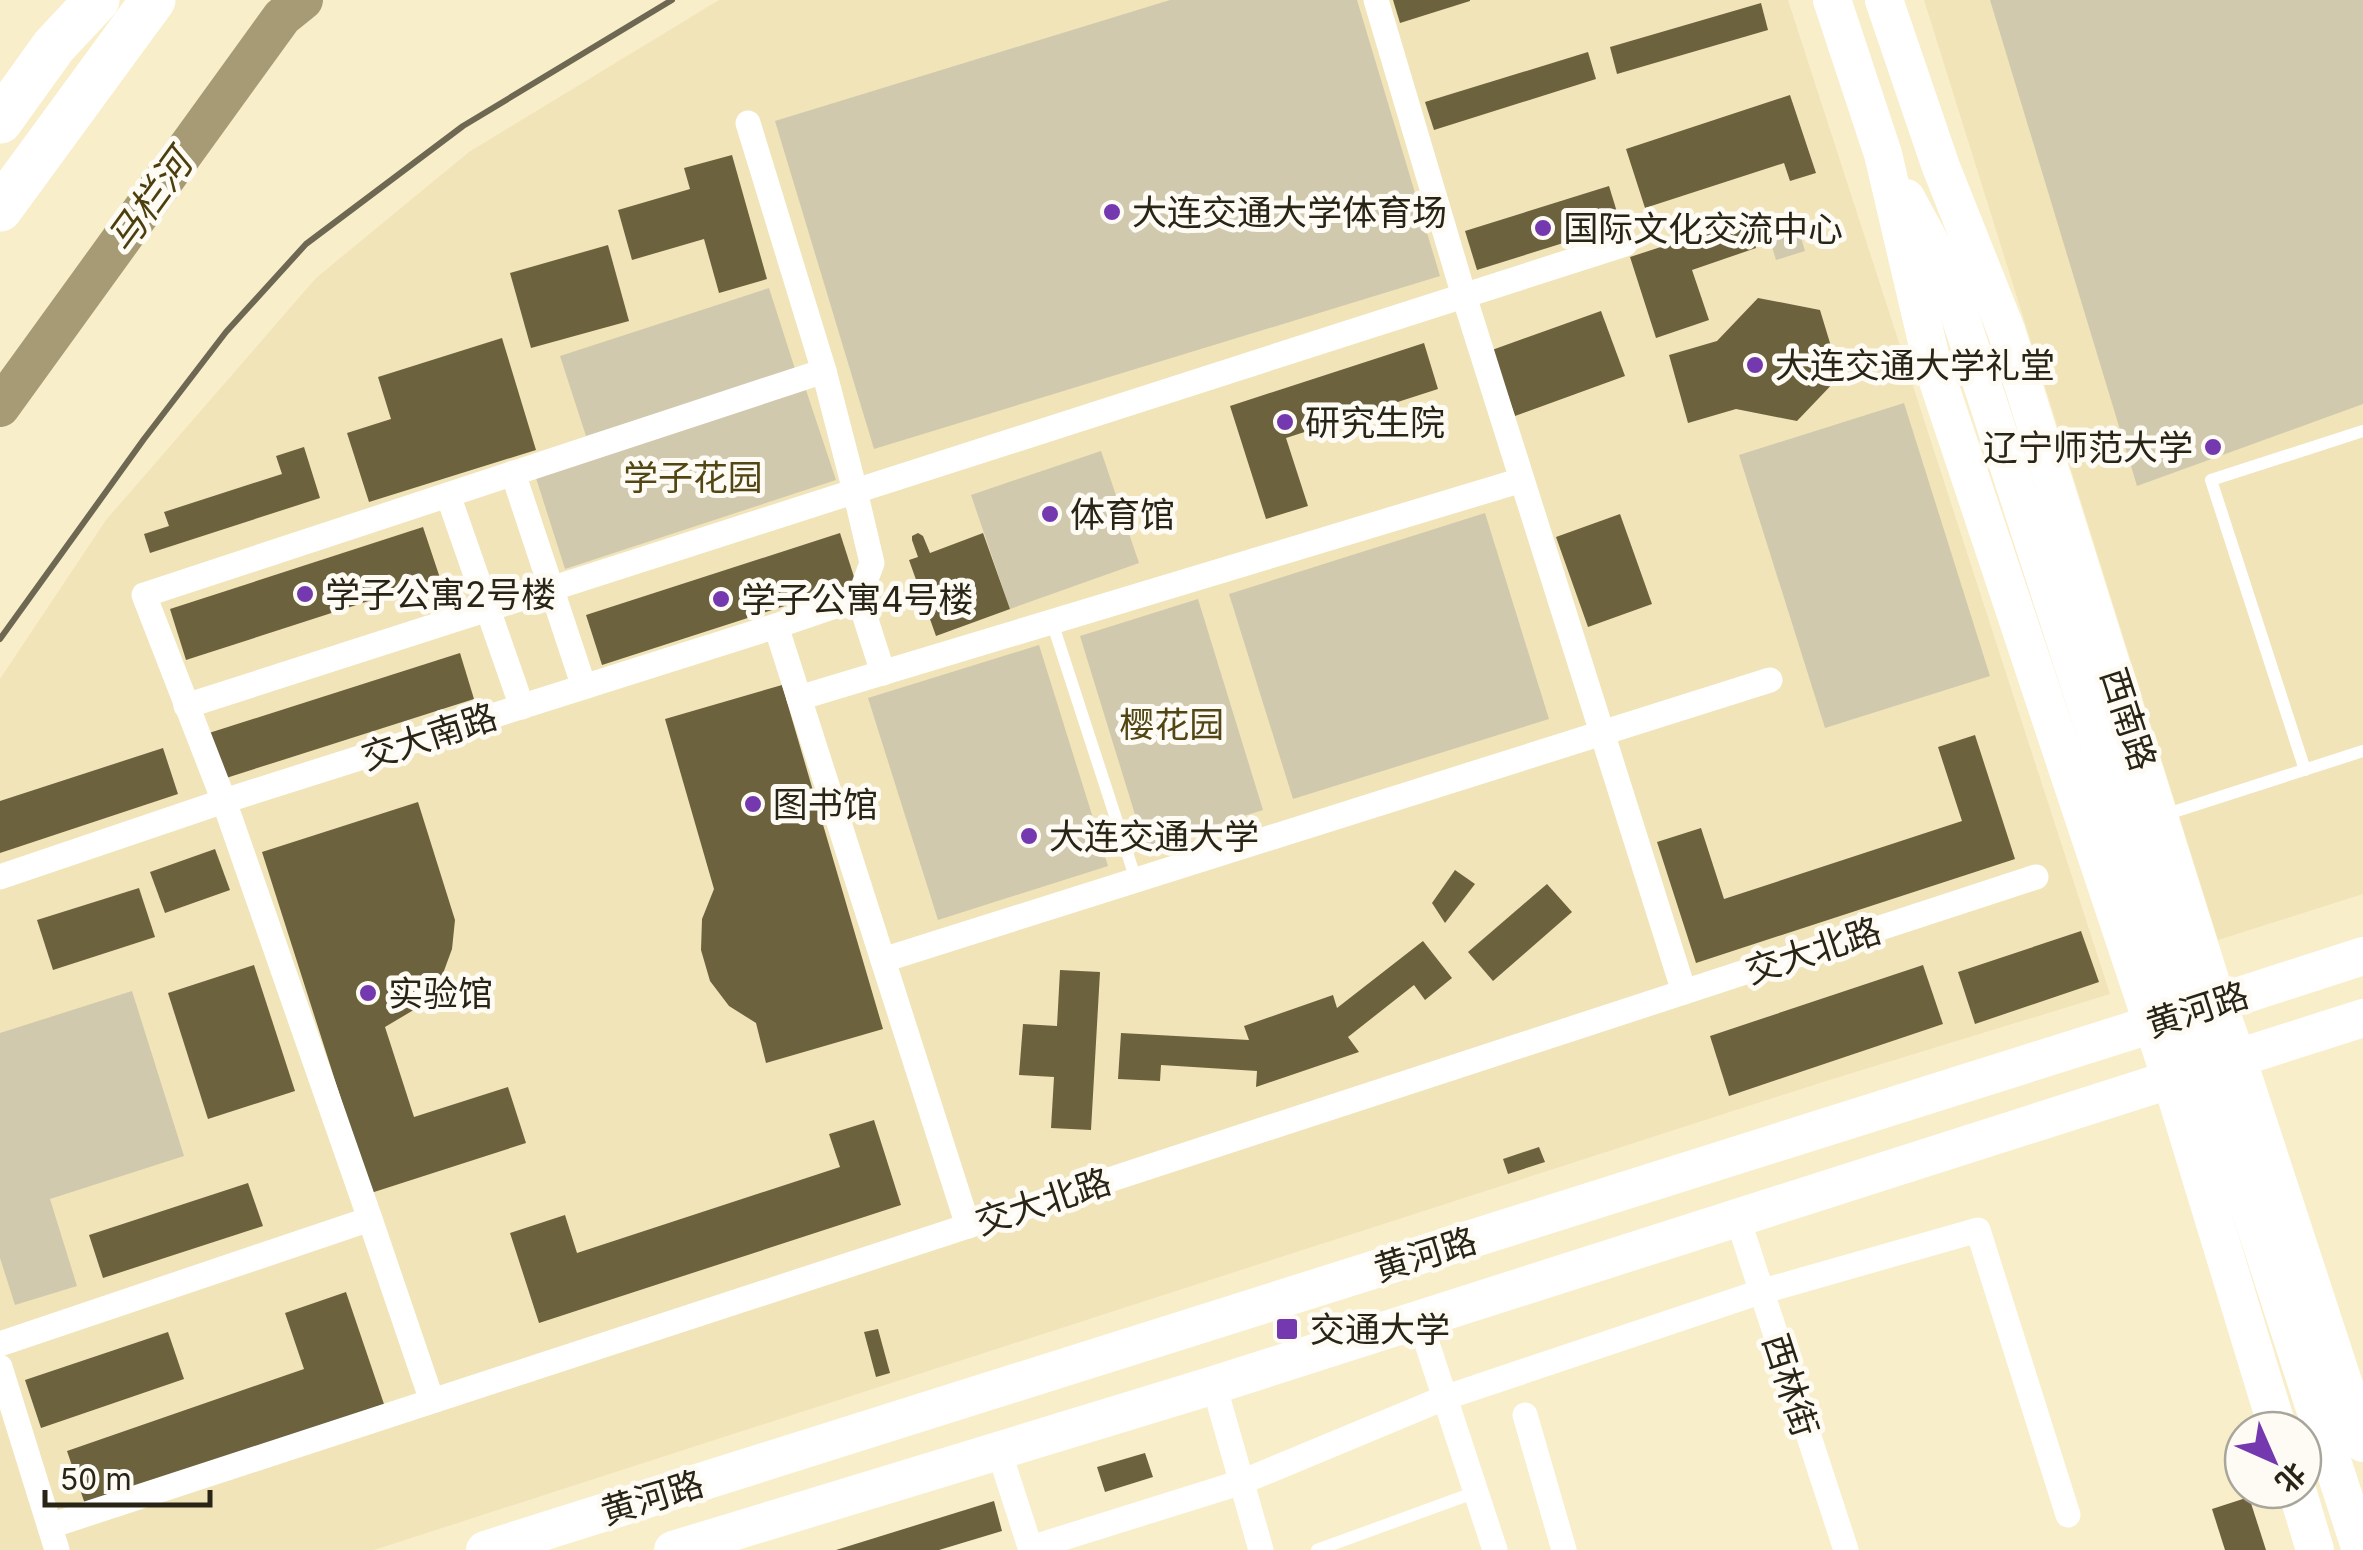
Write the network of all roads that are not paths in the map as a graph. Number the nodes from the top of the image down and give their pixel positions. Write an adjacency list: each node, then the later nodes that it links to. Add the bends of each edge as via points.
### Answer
1 (98, 0): 7 (highway)
2 (140, 0): 11 (highway, via 78,66)
3 (153, 0): 12 (highway)
4 (1376, 0): 15 (street)
5 (1832, 0): 10 (main road)
6 (1884, 0): 9 (main road, 西南路)
7 (0, 118)
8 (748, 124): 16 (street)
9 (1933, 143): 14 (main road); 37 (main road, 西南路, via 2006,330)
10 (1882, 154): 14 (main road); 46 (main road, via 1932,363)
11 (0, 174)
12 (0, 208)
13 (1624, 244): 15 (street)
14 (1945, 270): 78 (main road, 西南路)
15 (1464, 296): 19 (street); 20 (street)
16 (824, 371): 18 (street); 20 (street)
17 (2363, 431): 35 (lane, via 2211,480)
18 (513, 474): 21 (street); 22 (street)
19 (1522, 480): 25 (street); 33 (street)
20 (855, 491): 22 (street); 23 (street, via 872,563)
21 (448, 495): 24 (street); 31 (street, via 144,595)
22 (550, 589): 24 (street); 29 (street)
23 (859, 598): 26 (street, 交大南路); 27 (street)
24 (486, 610): 31 (street); 32 (street)
25 (1052, 622): 27 (street); 40 (lane)
26 (776, 626): 29 (street, 交大南路); 30 (street)
27 (883, 673): 30 (street)
28 (1770, 680): 33 (street)
29 (584, 687): 32 (street, 交大南路)
30 (799, 698): 42 (street)
31 (186, 706): 36 (street)
32 (522, 707): 36 (street, 交大南路)
33 (1602, 733): 40 (street); 43 (street)
34 (2363, 752): 35 (lane)
35 (2305, 770): 37 (lane)
36 (224, 802): 38 (street, 交大南路); 49 (street)
37 (2160, 816): 44 (main road, 西南路)
38 (0, 877)
39 (2036, 877): 43 (street, 交大北路)
40 (1136, 880): 42 (street)
41 (2363, 956): 44 (main road, 黄河路)
42 (883, 960): 51 (street)
43 (1684, 992): 51 (street, 交大北路)
44 (2217, 1002): 46 (main road, 黄河路); 47 (main road, 西南路)
45 (2363, 1018): 47 (main road, 黄河路)
46 (2153, 1024): 48 (main road); 70 (main road, 黄河路)
47 (2238, 1058): 48 (main road, 黄河路); 61 (main road, 西南路)
48 (2171, 1079): 50 (main road, 黄河路); 59 (main road)
49 (370, 1219): 54 (street); 58 (street)
50 (1738, 1219): 52 (street, 西林街); 53 (main road, 黄河路)
51 (968, 1226): 58 (street, 交大北路)
52 (1760, 1292): 57 (street); 66 (street, via 1978,1230); 76 (street, 西林街)
53 (1419, 1320): 56 (main road, 黄河路); 57 (street)
54 (0, 1344)
55 (0, 1367): 67 (street)
56 (1214, 1384): 62 (main road, 黄河路); 63 (street)
57 (1444, 1398): 63 (street); 64 (street)
58 (432, 1401): 67 (street, 交大北路)
59 (2272, 1410)
60 (1525, 1414): 75 (street)
61 (2363, 1443)
62 (1000, 1451): 68 (main road, 黄河路); 69 (street)
63 (1242, 1482): 69 (street); 72 (street)
64 (1476, 1492): 73 (lane); 74 (street)
65 (2302, 1510): 77 (main road)
66 (2068, 1515)
67 (54, 1538)
68 (738, 1541): 71 (main road, 黄河路)
69 (1031, 1549)
70 (485, 1550)
71 (672, 1550)
72 (1261, 1550)
73 (1318, 1550)
74 (1495, 1550)
75 (1564, 1550)
76 (1846, 1550)
77 (2315, 1550)
78 (2362, 1550)

